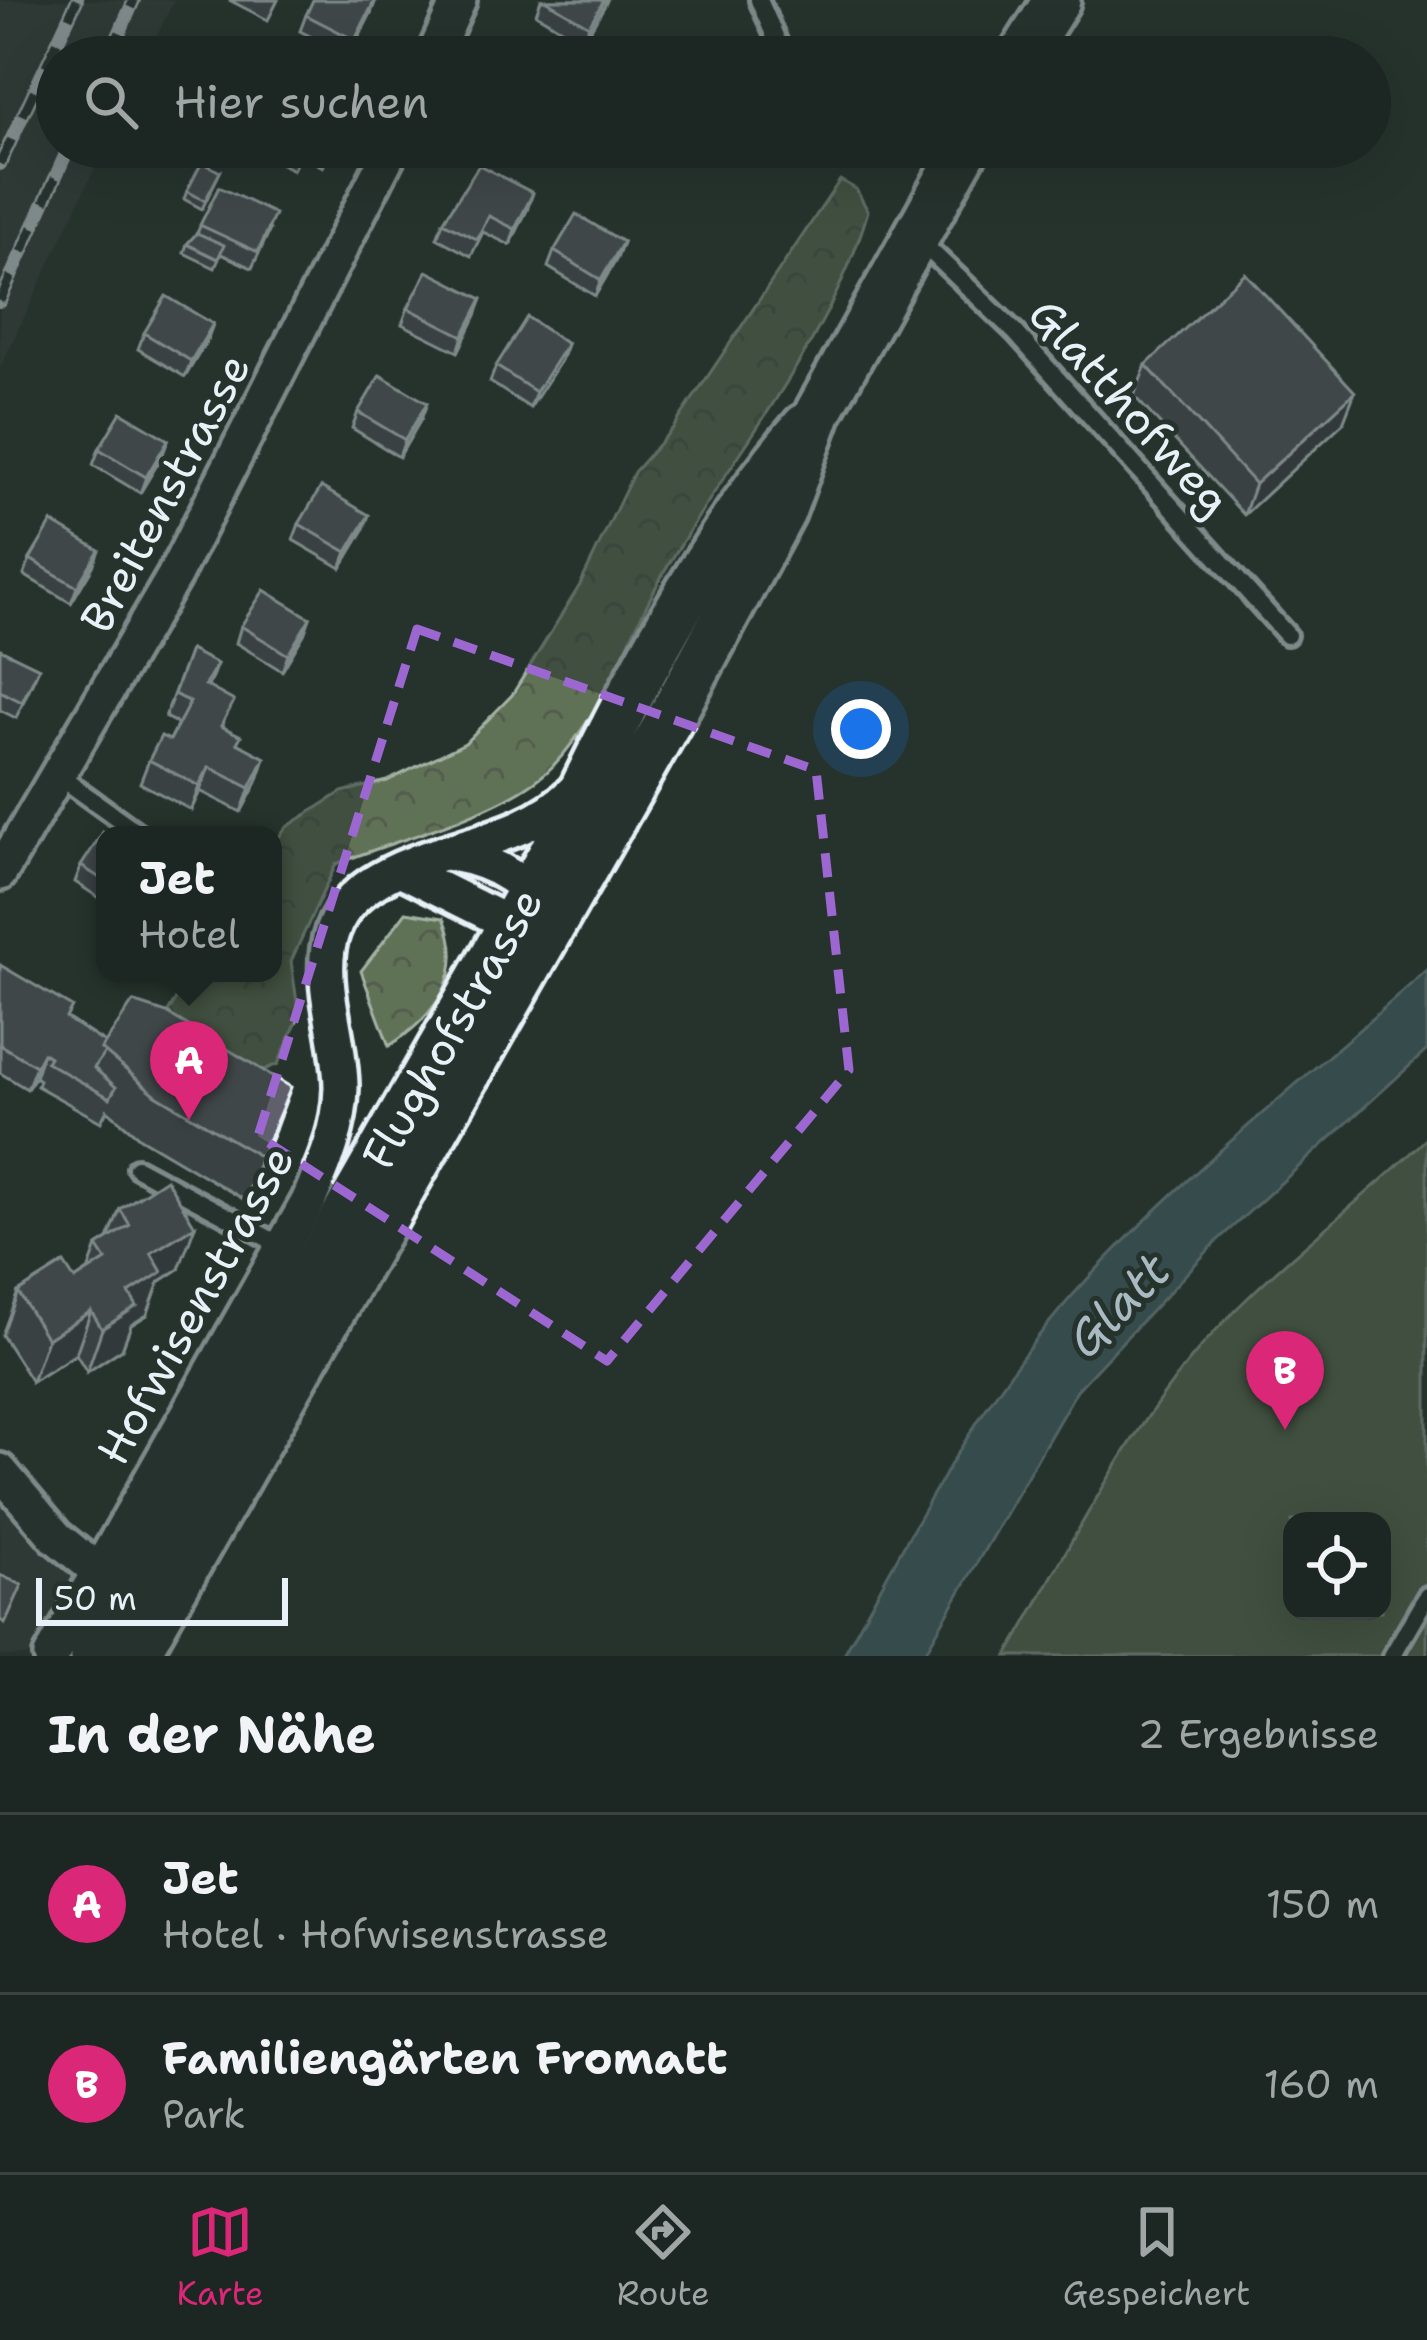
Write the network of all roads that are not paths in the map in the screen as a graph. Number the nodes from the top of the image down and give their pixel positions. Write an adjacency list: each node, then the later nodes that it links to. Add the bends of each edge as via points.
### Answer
1 (459, 0): 4 (street)
2 (759, 0): 5 (lane)
3 (1058, 0): 6 (main road)
4 (443, 36)
5 (775, 36)
6 (1035, 36)
7 (382, 168): 13 (street, Breitenstrasse, via 266,404)
8 (953, 168): 9 (main road, Flughofstrasse)
9 (913, 235): 10 (main road, Flughofstrasse); 11 (lane, Glatthofweg, via 1015,332)
10 (819, 411): 12 (main road, Flughofstrasse, via 746,496); 18 (main road, Flughofstrasse, via 782,512)
11 (1287, 635)
12 (591, 770): 15 (street, Hofwisenstrasse, via 545,817); 18 (main road, Flughofstrasse)
13 (59, 776): 14 (lane); 17 (street, Breitenstrasse)
14 (128, 826)
15 (449, 854): 16 (street, Hofwisenstrasse); 18 (street, via 491,863)
16 (404, 871): 18 (street); 20 (street, Hofwisenstrasse, via 354,897 329,940 324,977 341,1089 334,1141)
17 (0, 873)
18 (531, 913): 24 (main road, Flughofstrasse); 26 (main road, Flughofstrasse)
19 (137, 1168): 20 (lane)
20 (283, 1246): 22 (street, Hofwisenstrasse)
21 (0, 1471): 22 (street, via 56,1537)
22 (99, 1572): 25 (street, Hofwisenstrasse)
23 (1427, 1596): 27 (lane)
24 (150, 1647)
25 (51, 1656)
26 (93, 1656)
27 (1392, 1656)

